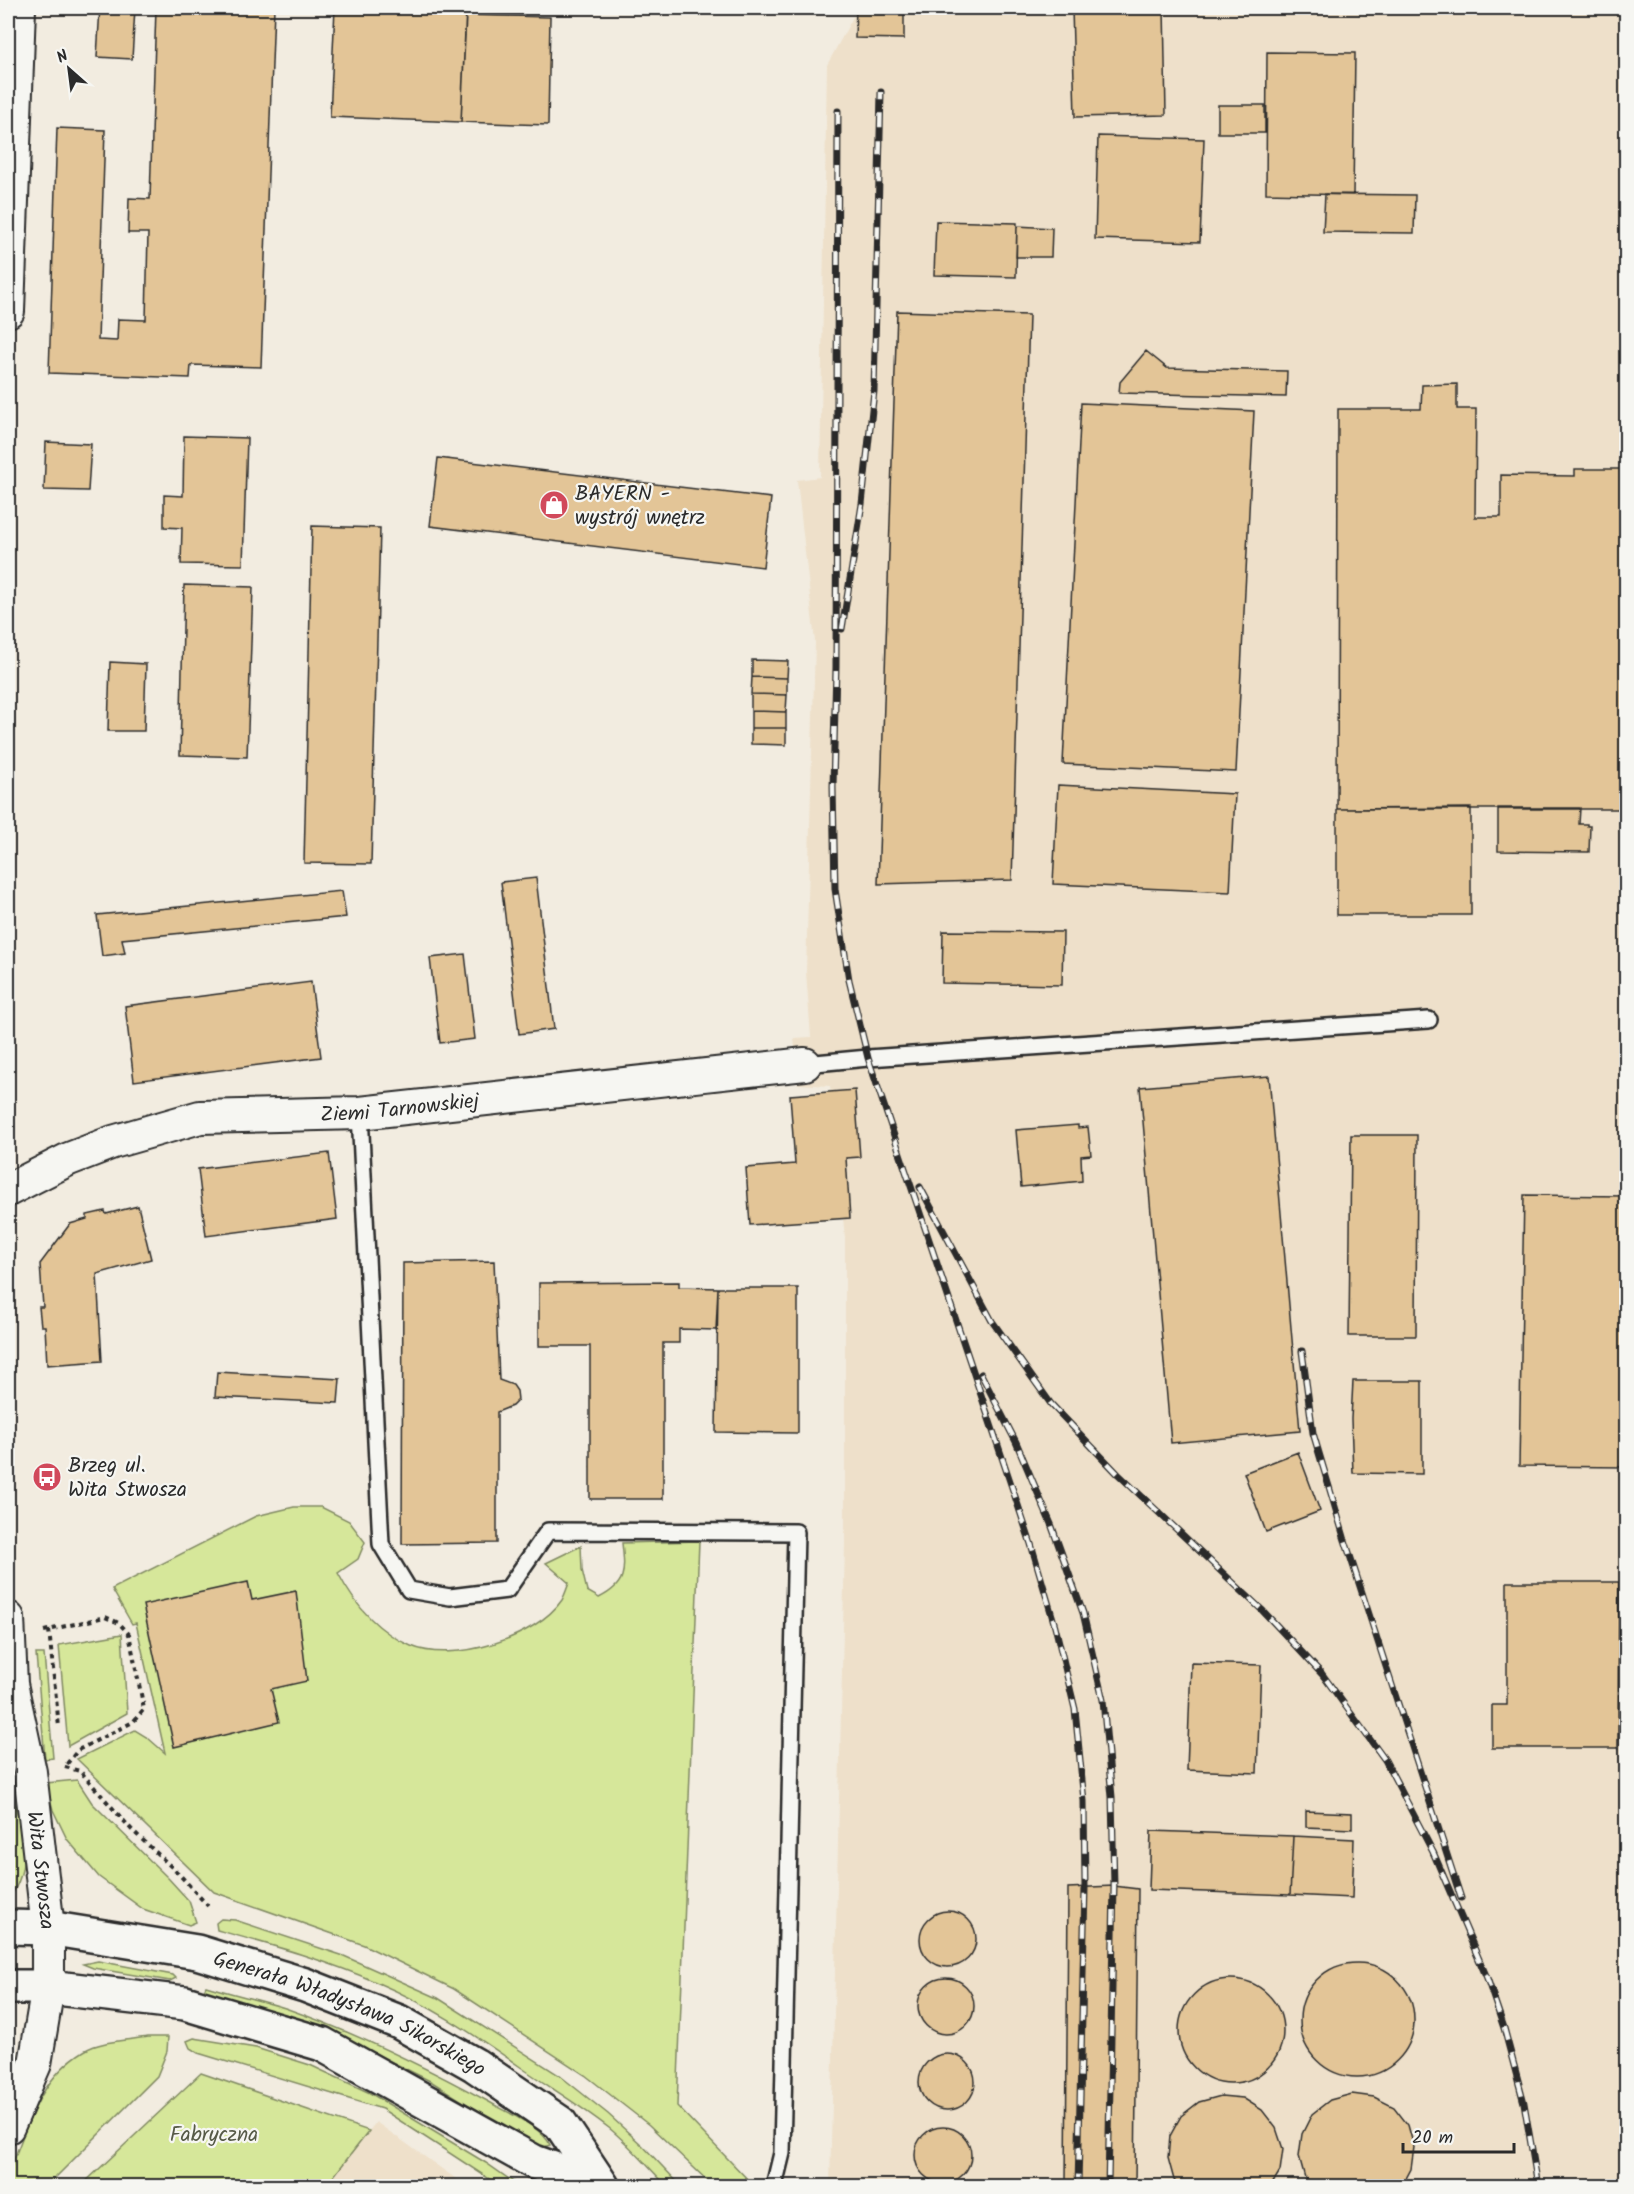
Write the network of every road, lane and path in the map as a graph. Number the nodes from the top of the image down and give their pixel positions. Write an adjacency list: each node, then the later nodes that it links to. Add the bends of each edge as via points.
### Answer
1 (20, 8): 2 (street)
2 (8, 311)
3 (1429, 1020): 4 (lane)
4 (805, 1064): 5 (street, Ziemi Tarnowskiej)
5 (360, 1113): 6 (street, Ziemi Tarnowskiej, via 200,1117 102,1146); 20 (lane, via 381,1544 410,1590 450,1597 507,1590 548,1531 796,1532 782,2153)
6 (8, 1190)
7 (8, 1629): 8 (path); 9 (street, Wita Stwosza)
8 (49, 1630): 10 (path); 12 (path, via 105,1617 119,1623 129,1634 144,1709 133,1722 78,1750)
9 (9, 1690): 15 (street, Wita Stwosza, via 30,1772)
10 (60, 1738)
11 (63, 1757): 12 (path)
12 (65, 1767): 13 (path, via 80,1771)
13 (208, 1906)
14 (8, 1928): 15 (main road, Generała Władysława Sikorskiego)
15 (48, 1928): 17 (street, Wita Stwosza); 19 (main road, Generała Władysława Sikorskiego, via 197,1952 305,1984 399,2022 475,2065 560,2123)
16 (8, 1987): 17 (main road, Generała Władysława Sikorskiego)
17 (48, 1987): 18 (street, via 35,2066); 19 (main road, Generała Władysława Sikorskiego, via 185,2003 322,2044 534,2162)
18 (8, 2127)
19 (602, 2186)
20 (774, 2187)

